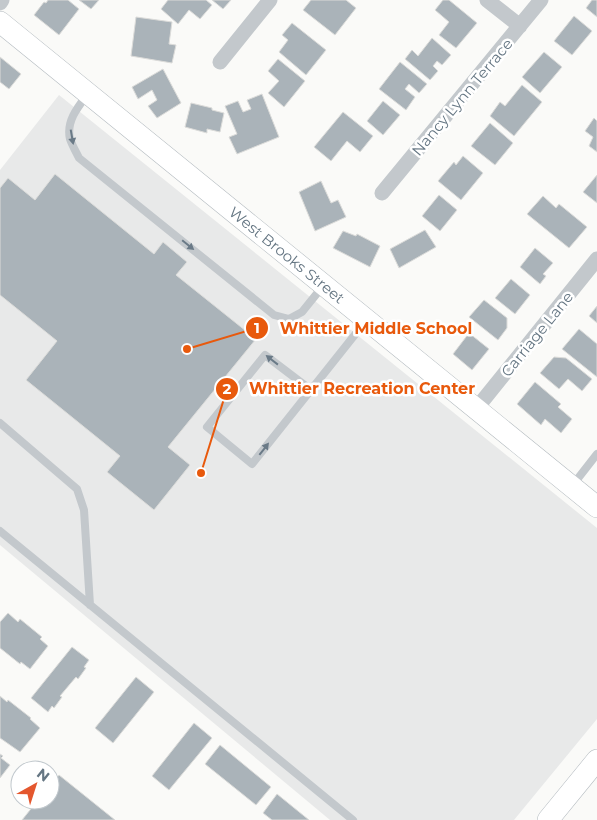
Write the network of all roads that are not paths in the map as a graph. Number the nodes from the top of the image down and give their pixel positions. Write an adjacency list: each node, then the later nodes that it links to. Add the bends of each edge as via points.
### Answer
1 (270, 0): 6 (street)
2 (488, 0): 5 (street)
3 (541, 0): 5 (street, Nancy Lynn Terrace)
4 (0, 22): 7 (street, West Brooks Street)
5 (520, 26): 8 (street, Nancy Lynn Terrace)
6 (220, 62)
7 (88, 94): 10 (street, West Brooks Street); 10 (lane, one-way to 10, via 70,123 70,139 79,158 274,315 289,319 302,312)
8 (382, 192)
9 (597, 259): 13 (street, Carriage Lane)
10 (324, 285): 11 (street, West Brooks Street)
11 (366, 320): 12 (lane); 13 (street, West Brooks Street)
12 (311, 390): 12 (lane, one-way to 12, via 265,355 207,427 252,464)
13 (476, 410): 16 (street, West Brooks Street)
14 (0, 423): 19 (lane, via 77,489 84,510)
15 (597, 454): 16 (lane)
16 (571, 486): 17 (street, West Brooks Street)
17 (597, 507)
18 (0, 531): 19 (lane)
19 (90, 605): 21 (lane)
20 (597, 760): 22 (street)
21 (353, 820)
22 (548, 820)

